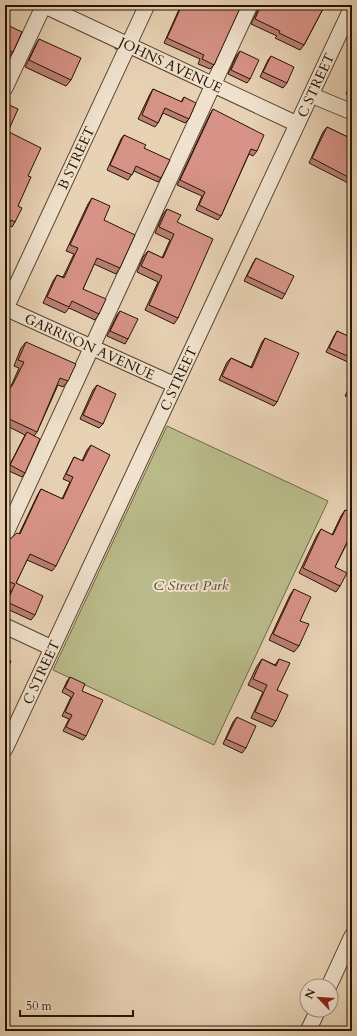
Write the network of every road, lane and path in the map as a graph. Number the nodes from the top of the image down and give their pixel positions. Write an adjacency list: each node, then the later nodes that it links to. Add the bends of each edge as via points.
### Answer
1 (44, 5): 5 (street, JOHNS AVENUE); 7 (street)
2 (147, 5): 5 (street, B STREET)
3 (250, 5): 6 (street)
4 (352, 7): 8 (street, C STREET)
5 (128, 45): 6 (street, JOHNS AVENUE); 11 (street, B STREET)
6 (214, 85): 10 (street, JOHNS AVENUE); 12 (street)
7 (5, 88)
8 (311, 95): 9 (street); 10 (street, C STREET)
9 (352, 112)
10 (297, 124): 13 (street, C STREET)
11 (5, 309): 12 (street, GARRISON AVENUE)
12 (91, 347): 13 (street, GARRISON AVENUE); 14 (street)
13 (175, 385): 16 (street, C STREET)
14 (5, 535)
15 (5, 626): 16 (street)
16 (52, 648): 17 (street, C STREET)
17 (5, 749)
18 (352, 936): 19 (street)
19 (333, 978)
20 (314, 1018): 21 (street)
21 (308, 1031)

